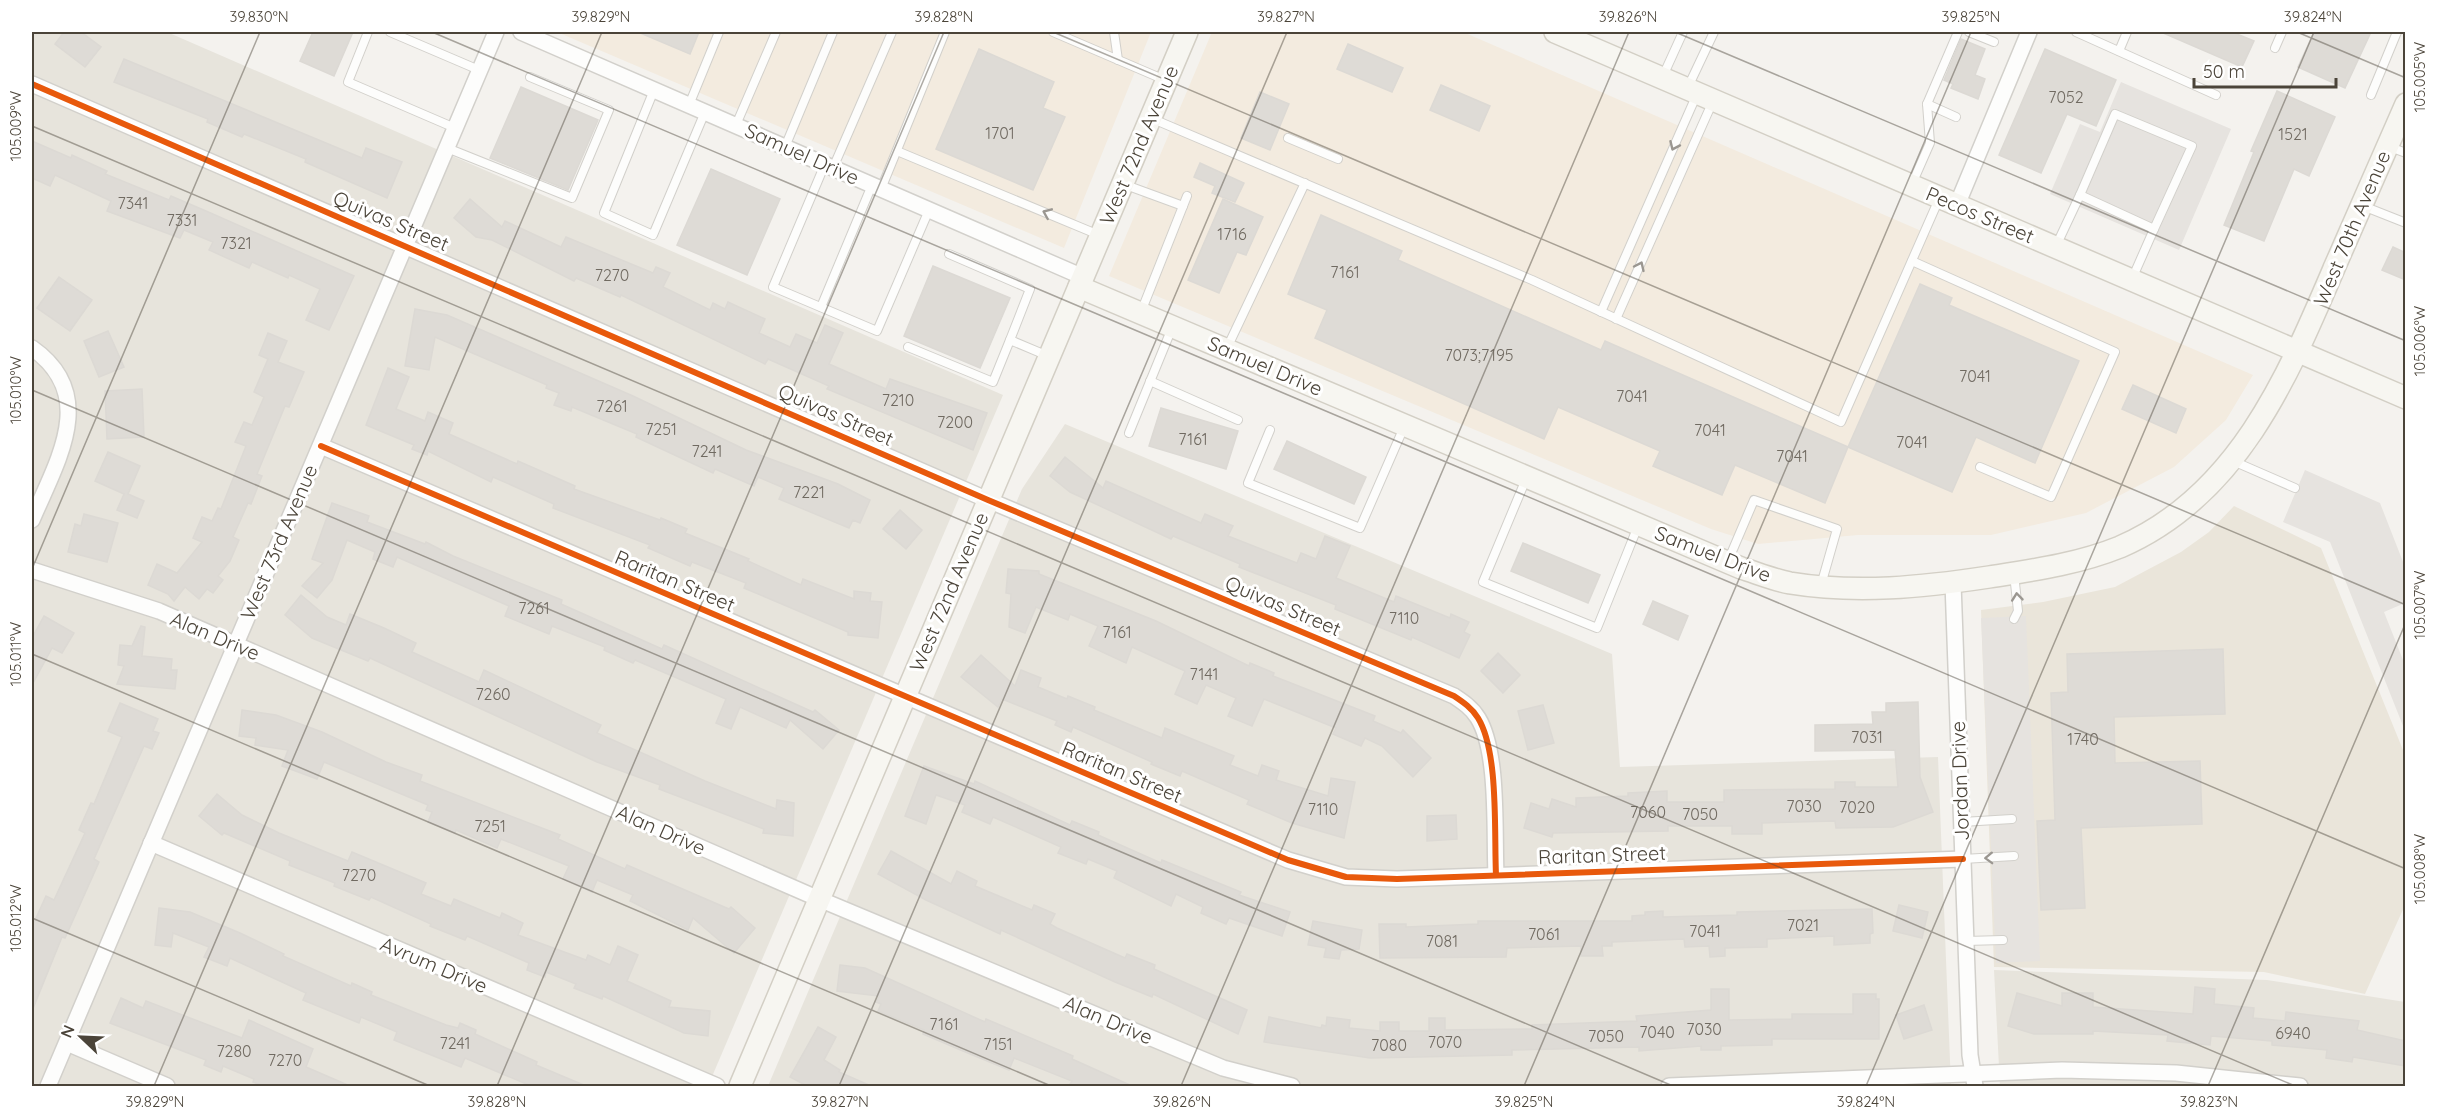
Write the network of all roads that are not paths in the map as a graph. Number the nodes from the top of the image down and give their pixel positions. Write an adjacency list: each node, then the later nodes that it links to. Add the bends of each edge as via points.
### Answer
1 (368, 32): 43 (lane, via 348,82)
2 (390, 32): 27 (lane)
3 (496, 32): 27 (street, West 73rd Avenue)
4 (719, 32): 38 (lane)
5 (776, 32): 42 (lane)
6 (833, 32): 45 (lane)
7 (892, 32): 50 (lane)
8 (945, 32): 47 (lane)
9 (1053, 32): 26 (lane)
10 (1114, 32): 26 (lane)
11 (1187, 32): 30 (main road, West 72nd Avenue)
12 (1555, 32): 29 (main road, Pecos Street)
13 (1683, 32): 29 (lane)
14 (1714, 32): 33 (lane)
15 (1958, 32): 36 (lane)
16 (1970, 32): 23 (lane)
17 (2029, 32): 57 (street)
18 (2076, 32): 25 (lane)
19 (2127, 32): 25 (lane)
20 (2282, 32): 24 (lane)
21 (2397, 32): 34 (lane)
22 (527, 33): 32 (street, Samuel Drive)
23 (1994, 42)
24 (2276, 48)
25 (2119, 51): 35 (lane)
26 (1118, 60): 30 (lane)
27 (479, 70): 43 (street, West 73rd Avenue)
28 (530, 77): 46 (lane, via 609,110 572,198)
29 (1663, 78): 33 (main road, Pecos Street)
30 (1166, 81): 40 (main road, West 72nd Avenue)
31 (32, 84): 64 (street, Quivas Street)
32 (654, 90): 38 (street, Samuel Drive); 39 (lane, via 604,213 653,235)
33 (1700, 94): 53 (main road, Pecos Street); 71 (lane, one-way to 71); 73 (lane, one-way to 33)
34 (2372, 94)
35 (2216, 95)
36 (1927, 104): 41 (lane); 53 (lane, via 1930,143)
37 (2406, 104): 48 (main road, West 70th Avenue)
38 (689, 105): 39 (street, Samuel Drive)
39 (705, 112): 42 (street, Samuel Drive)
40 (1150, 117): 51 (lane); 52 (main road, West 72nd Avenue)
41 (1956, 117)
42 (736, 125): 45 (street, Samuel Drive)
43 (455, 128): 46 (street, West 73rd Avenue)
44 (1288, 138): 49 (lane)
45 (785, 147): 50 (street, Samuel Drive)
46 (447, 148): 64 (street, West 73rd Avenue)
47 (897, 150): 54 (lane); 63 (lane, one-way to 47)
48 (2396, 150): 58 (main road, West 70th Avenue)
49 (1338, 159)
50 (829, 166): 54 (street, Samuel Drive); 70 (lane, via 772,287)
51 (1305, 183): 71 (lane); 78 (lane)
52 (1122, 184): 59 (lane); 63 (main road, West 72nd Avenue)
53 (1912, 186): 57 (main road, Pecos Street)
54 (877, 187): 60 (street, Samuel Drive); 70 (lane)
55 (2080, 195): 62 (lane); 62 (lane, via 2115,114 2192,146); 65 (lane)
56 (1187, 196): 59 (lane)
57 (1948, 202): 65 (main road, Pecos Street); 67 (lane)
58 (2362, 205): 61 (lane); 79 (main road, West 70th Avenue)
59 (1183, 206): 72 (lane)
60 (929, 210): 69 (street, Samuel Drive); 70 (lane, via 877,331)
61 (2406, 223)
62 (2154, 229): 68 (lane)
63 (1101, 235): 69 (main road, West 72nd Avenue)
64 (406, 246): 87 (street, West 73rd Avenue); 92 (street, Quivas Street)
65 (2055, 248): 68 (main road, Pecos Street)
66 (949, 254): 75 (lane, via 1030,289)
67 (1912, 261): 73 (lane, via 1841,422); 89 (lane, via 2115,352 2051,497)
68 (2131, 280): 79 (main road, Pecos Street)
69 (1081, 282): 72 (main road, Samuel Drive); 80 (main road, West 72nd Avenue)
70 (821, 308)
71 (1601, 312): 73 (lane)
72 (1141, 313): 74 (main road, Samuel Drive)
73 (1616, 319)
74 (1173, 327): 78 (main road, Samuel Drive); 81 (lane)
75 (1010, 340): 76 (lane, via 993,382); 80 (lane)
76 (908, 347)
77 (32, 348): 93 (street, via 56,368 64,382 68,411 63,445)
78 (1227, 350): 84 (main road, Samuel Drive)
79 (2299, 352): 82 (main road, Pecos Street); 88 (main road, Samuel Drive, via 2250,438)
80 (1049, 357): 92 (main road, West 72nd Avenue)
81 (1150, 381): 83 (lane); 86 (lane)
82 (2406, 398)
83 (1238, 420)
84 (1404, 426): 85 (lane, via 1360,528 1248,483); 90 (main road, Samuel Drive)
85 (1270, 430)
86 (1129, 433)
87 (321, 446): 101 (street, West 73rd Avenue); 102 (street, Raritan Street)
88 (2232, 460): 91 (lane); 97 (main road, Samuel Drive, via 2193,501 2161,525 2122,546 2073,563)
89 (1980, 468)
90 (1526, 477): 94 (main road, Samuel Drive); 94 (lane, via 1483,582 1597,628)
91 (2295, 488)
92 (988, 500): 102 (main road, West 72nd Avenue); 108 (street, Quivas Street, via 1464,702 1478,719 1489,751)
93 (32, 520)
94 (1639, 525): 95 (main road, Samuel Drive)
95 (1727, 562): 99 (main road, Samuel Drive, via 1788,582); 99 (lane, via 1754,500 1837,529)
96 (32, 570): 101 (street, Alan Drive, via 149,608)
97 (2014, 573): 98 (main road, Samuel Drive); 100 (lane, one-way to 97, via 2018,611)
98 (1953, 583): 99 (main road, Samuel Drive, via 1912,588); 104 (street, Jordan Drive)
99 (1820, 587)
100 (2014, 620)
101 (235, 644): 105 (street, West 73rd Avenue); 109 (street, Alan Drive)
102 (904, 697): 108 (street, Raritan Street, via 1311,867 1366,878); 109 (main road, West 72nd Avenue)
103 (2012, 819): 104 (lane)
104 (1962, 822): 107 (street, Jordan Drive)
105 (151, 843): 112 (street, West 73rd Avenue); 116 (street, Avrum Drive)
106 (2014, 856): 107 (lane, one-way to 107)
107 (1963, 859): 108 (street, Raritan Street); 111 (street, Jordan Drive)
108 (1496, 875)
109 (819, 899): 117 (main road, West 72nd Avenue); 118 (street, Alan Drive, via 1223,1068)
110 (2003, 940): 111 (lane)
111 (1966, 941): 113 (street, Jordan Drive, via 1970,1055)
112 (67, 1043): 114 (street, West 73rd Avenue); 115 (street)
113 (1975, 1080): 119 (street); 120 (street, via 2126,1070)
114 (48, 1086)
115 (167, 1086)
116 (717, 1086)
117 (740, 1086)
118 (1292, 1086)
119 (1669, 1086)
120 (2300, 1086)

